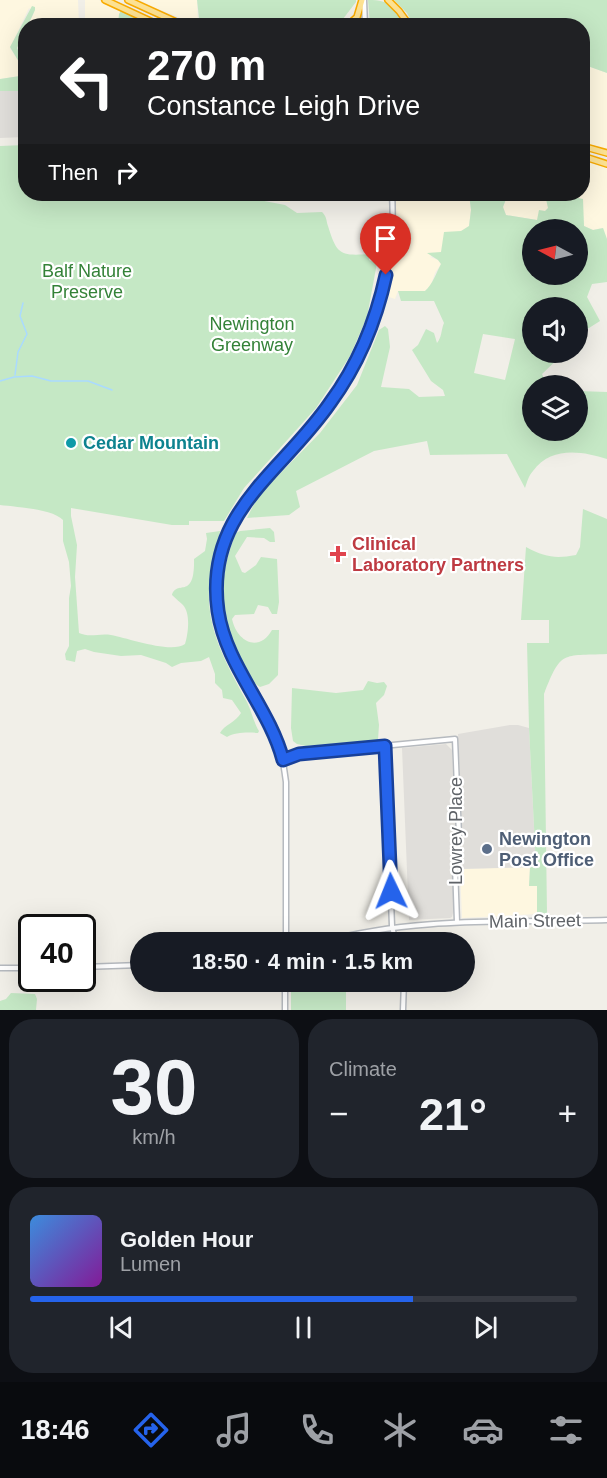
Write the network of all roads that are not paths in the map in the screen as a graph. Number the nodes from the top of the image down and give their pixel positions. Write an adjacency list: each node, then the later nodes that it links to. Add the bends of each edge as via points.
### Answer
1 (105, 0): 5 (highway)
2 (128, 0): 6 (highway)
3 (363, 0): 7 (highway); 8 (main road)
4 (388, 0): 9 (highway)
5 (144, 18)
6 (167, 18)
7 (356, 18)
8 (364, 18)
9 (405, 18)
10 (590, 148): 11 (highway)
11 (607, 153)
12 (590, 159): 13 (highway)
13 (607, 164)
14 (392, 201): 16 (main road, via 386,275 377,311 358,357 322,414 236,516 220,557 217,603 221,626 228,648 271,724)
15 (385, 746): 16 (main road, via 299,754); 18 (main road, Lowrey Place, via 455,739); 19 (main road)
16 (283, 760): 20 (main road)
17 (607, 920): 18 (main road, Main Street)
18 (457, 922): 19 (main road, Main Street)
19 (392, 926): 21 (main road, Main Street); 22 (main road)
20 (286, 932)
21 (358, 932)
22 (393, 932)
23 (130, 965): 24 (main road)
24 (96, 967)
25 (0, 968): 26 (main road)
26 (18, 968)
27 (285, 992): 29 (main road)
28 (404, 992): 30 (main road)
29 (285, 1010)
30 (403, 1010)

